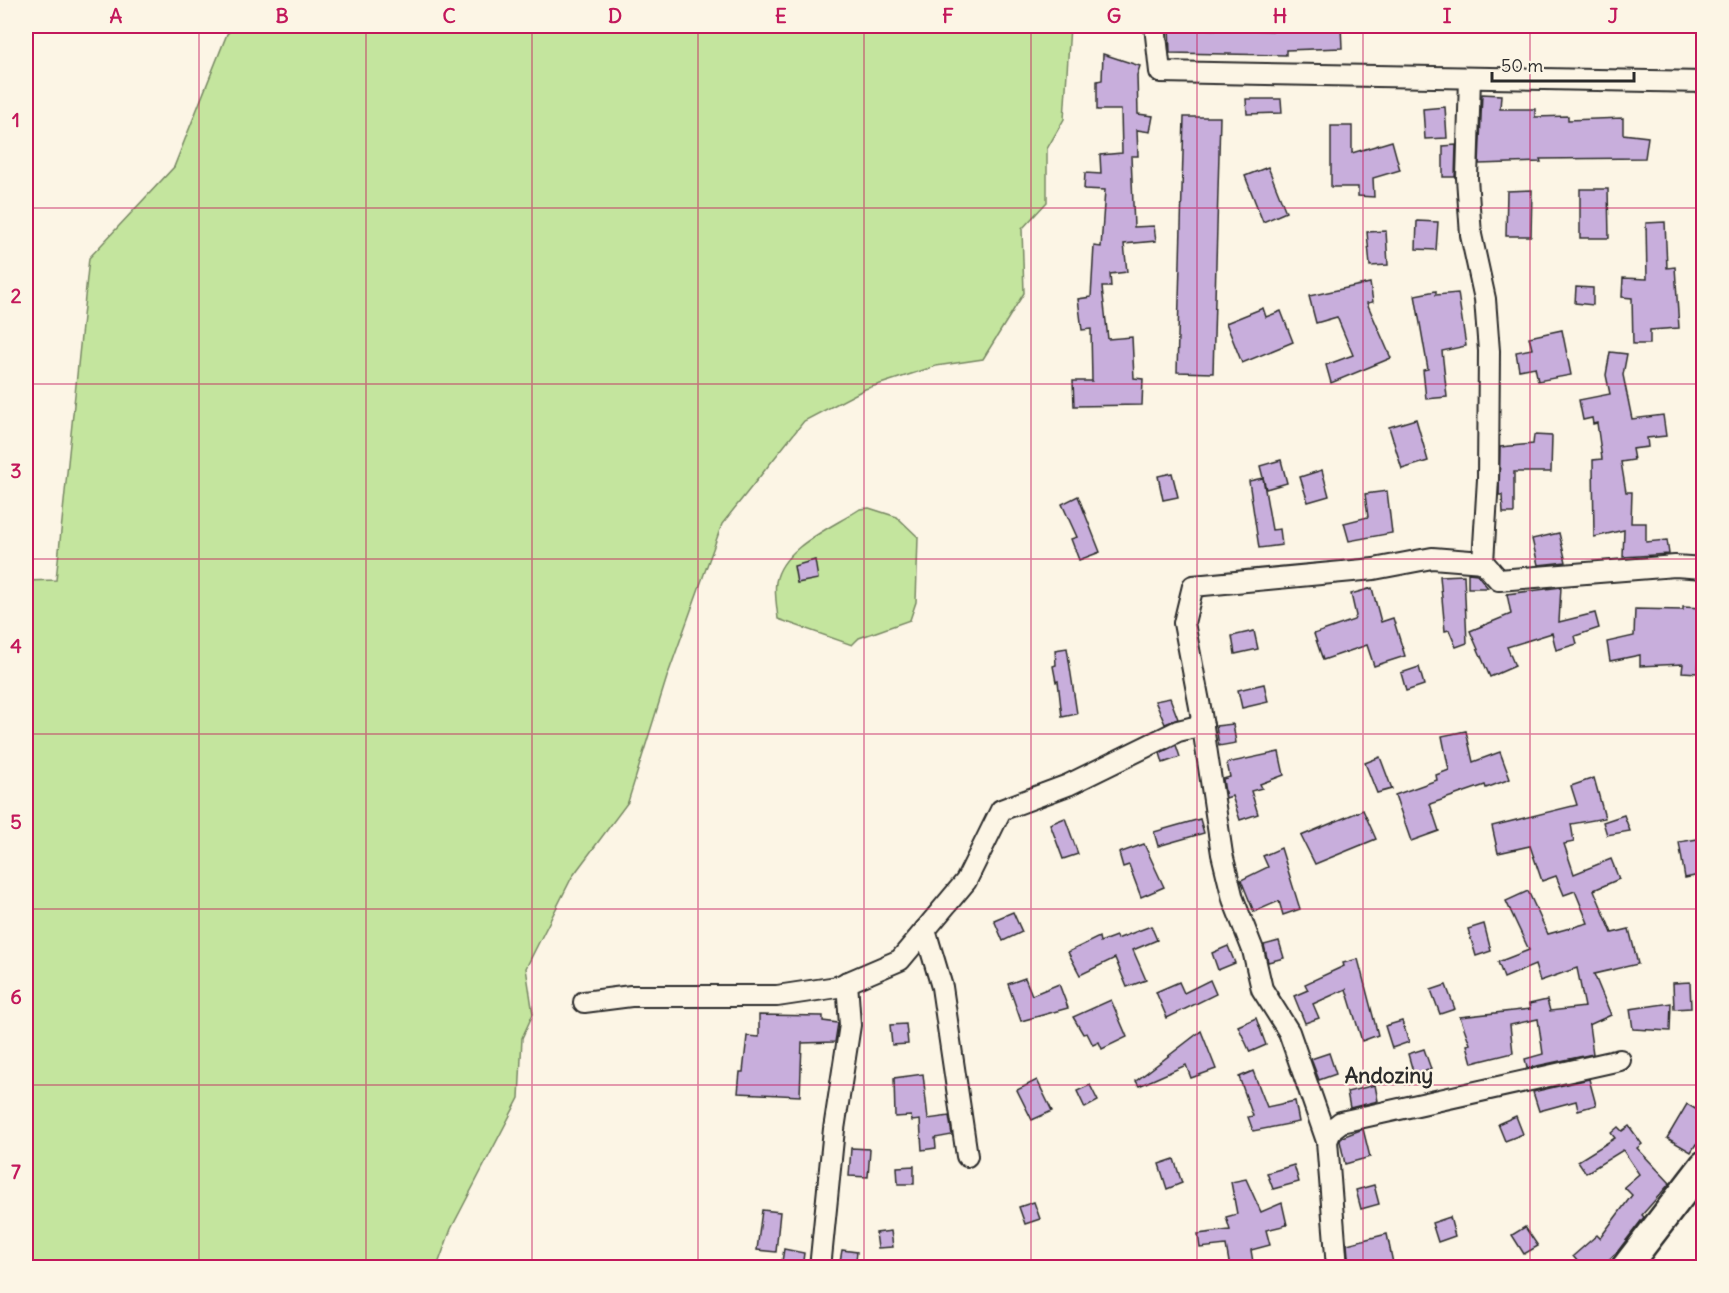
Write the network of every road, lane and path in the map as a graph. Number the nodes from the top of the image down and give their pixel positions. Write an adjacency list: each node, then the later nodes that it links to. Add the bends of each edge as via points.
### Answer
1 (1155, 26): 2 (street, via 1160,72)
2 (1470, 78): 3 (street); 4 (street, via 1467,178 1471,235 1485,299 1489,351)
3 (1704, 82)
4 (1483, 562): 5 (street, via 1499,580 1676,566); 6 (street, via 1432,558 1374,569 1193,586 1184,623)
5 (1704, 568)
6 (1203, 725): 7 (street, via 1178,731 1068,786 1001,810 966,881); 11 (street, via 1222,854 1233,899 1253,950 1262,988 1289,1032)
7 (925, 930): 8 (street, via 900,960); 12 (street, via 942,987)
8 (848, 982): 9 (street, via 777,996 631,996); 14 (street, via 850,1025 834,1129)
9 (584, 1002)
10 (1620, 1060): 11 (street, via 1341,1122 1332,1129)
11 (1328, 1141): 15 (street)
12 (967, 1156)
13 (1704, 1165): 16 (street)
14 (820, 1268)
15 (1336, 1268)
16 (1625, 1268)

